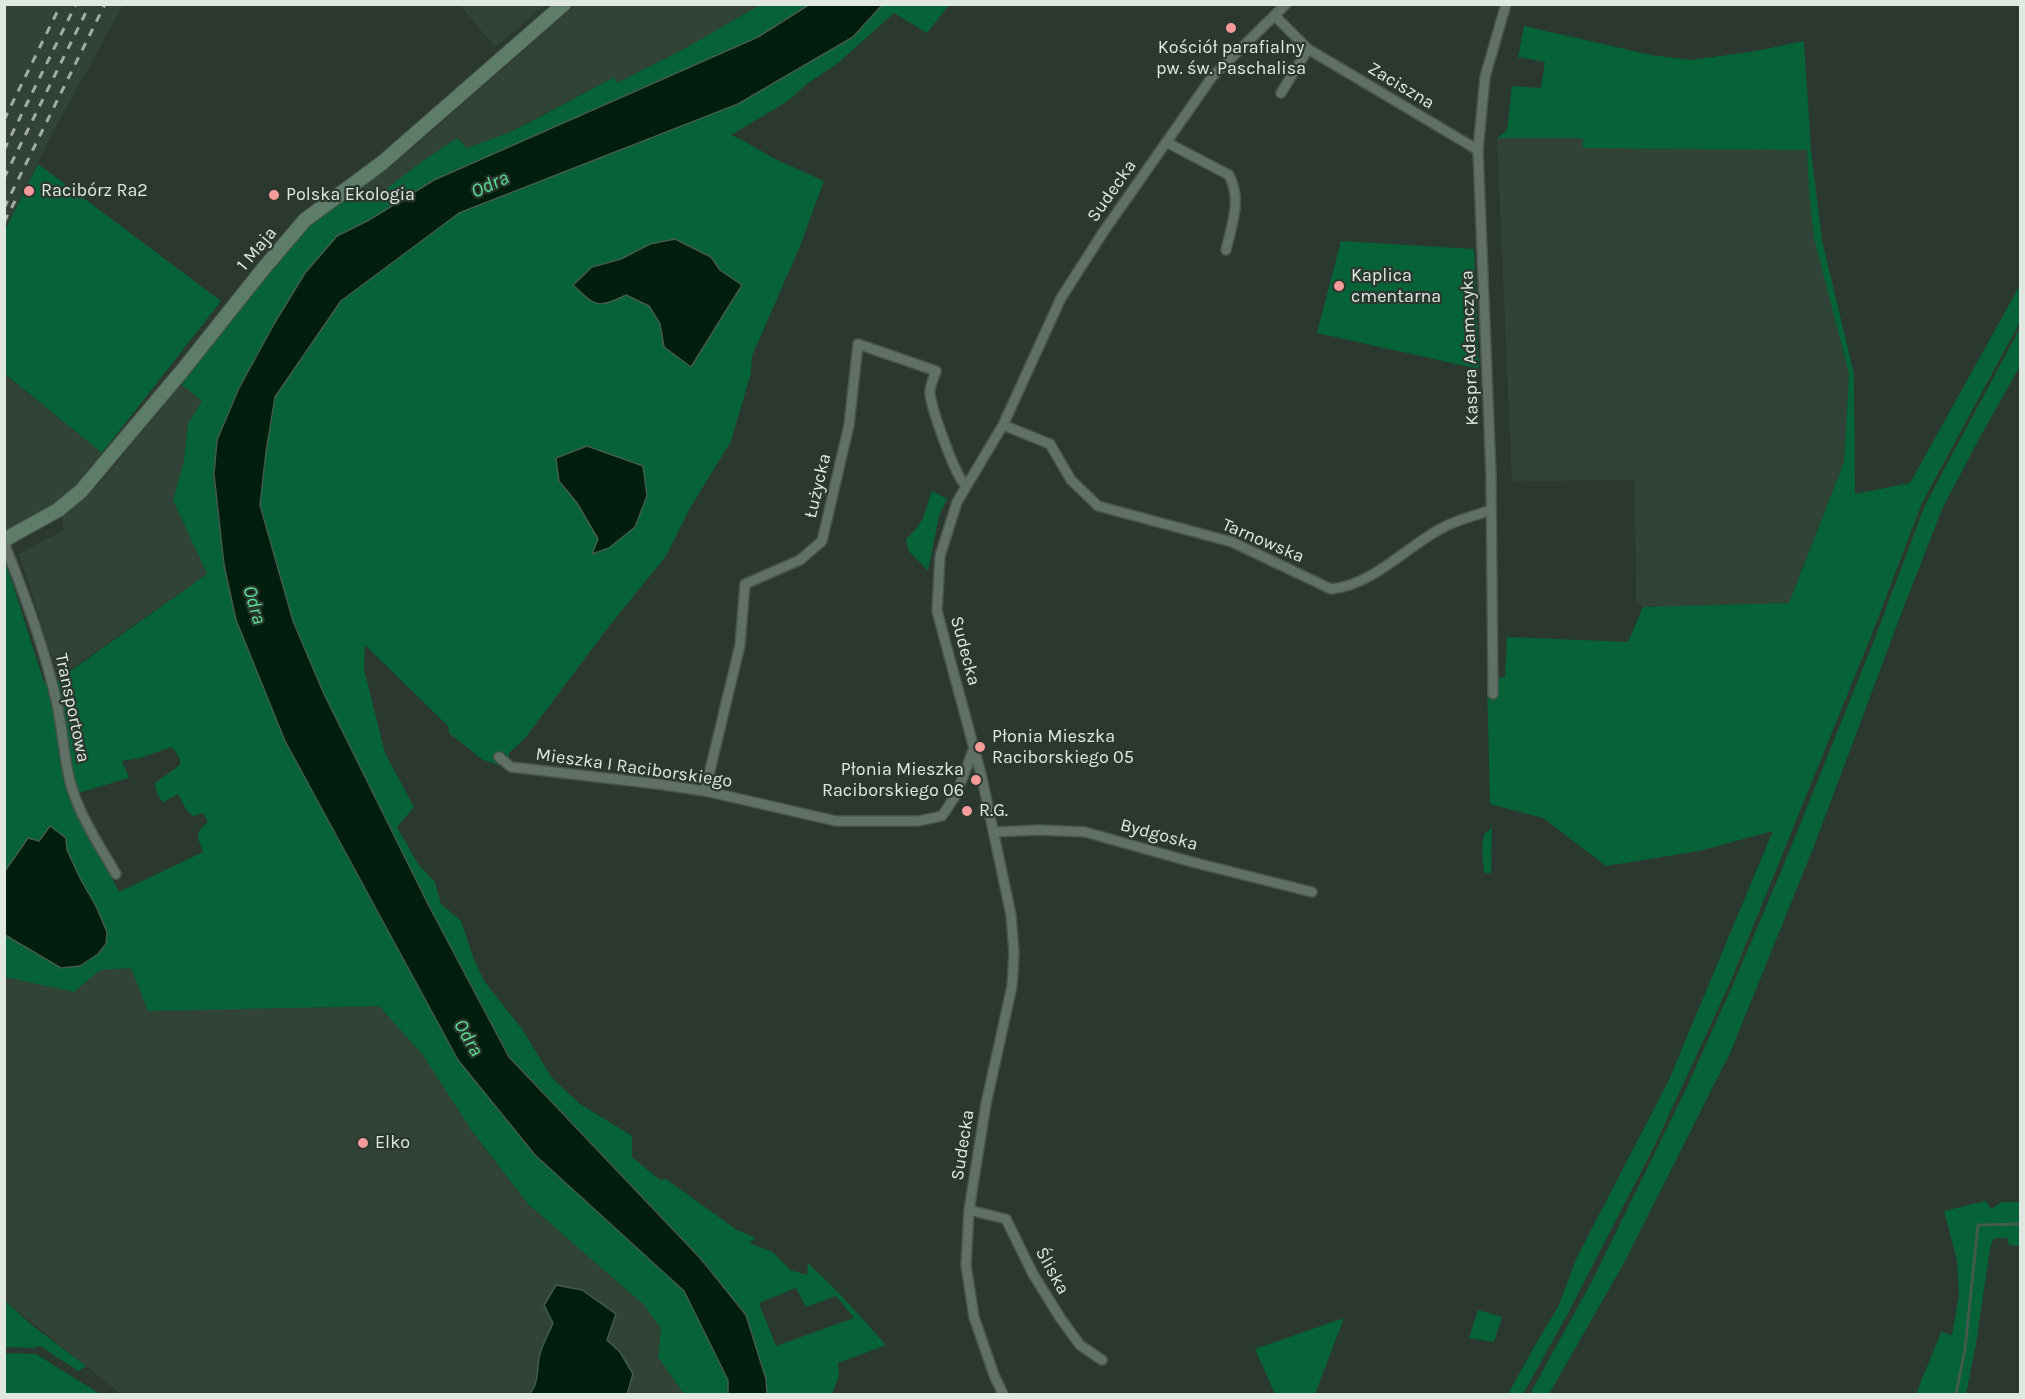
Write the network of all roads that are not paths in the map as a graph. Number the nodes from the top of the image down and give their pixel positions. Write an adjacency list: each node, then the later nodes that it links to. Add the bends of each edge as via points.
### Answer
1 (564, 4): 13 (street, 1 Maja, via 382,163 305,220 81,491 58,510)
2 (1286, 4): 4 (street, Sudecka)
3 (1506, 4): 8 (street, Kaspra Adamczyka, via 1485,77)
4 (1275, 16): 5 (street, Zaciszna); 7 (street, Sudecka, via 1212,77)
5 (1308, 49): 6 (street); 8 (street, Zaciszna)
6 (1281, 93)
7 (1166, 142): 9 (street, via 1229,175 1237,199); 10 (street, Sudecka, via 1061,298)
8 (1478, 150): 12 (street, Kaspra Adamczyka)
9 (1226, 250)
10 (1003, 424): 11 (street, Sudecka); 12 (street, Tarnowska, via 1050,444 1071,480 1098,506 1232,542 1331,589 1364,579 1443,527)
11 (966, 486): 15 (street, Sudecka, via 940,556 937,611); 17 (street, Łużycka, via 947,450 930,392 936,371 858,344 849,424 822,541 800,560 745,584 740,645)
12 (1491, 510): 14 (street, Kaspra Adamczyka)
13 (4, 542): 19 (street, Transportowa, via 47,666 76,801)
14 (1493, 694)
15 (974, 748): 17 (street, Mieszka I Raciborskiego, via 956,795 942,816 918,821 836,821); 18 (street, Sudecka)
16 (499, 757): 17 (street, Mieszka I Raciborskiego, via 511,767)
17 (705, 791)
18 (994, 831): 20 (street, Bydgoska, via 1085,832); 21 (street, Sudecka, via 1011,915 1012,986 986,1104)
19 (116, 874)
20 (1312, 892)
21 (969, 1210): 22 (street, Śliska, via 1006,1219 1061,1319 1080,1345); 23 (street, Sudecka, via 966,1265 974,1317)
22 (1102, 1360)
23 (1003, 1395)

